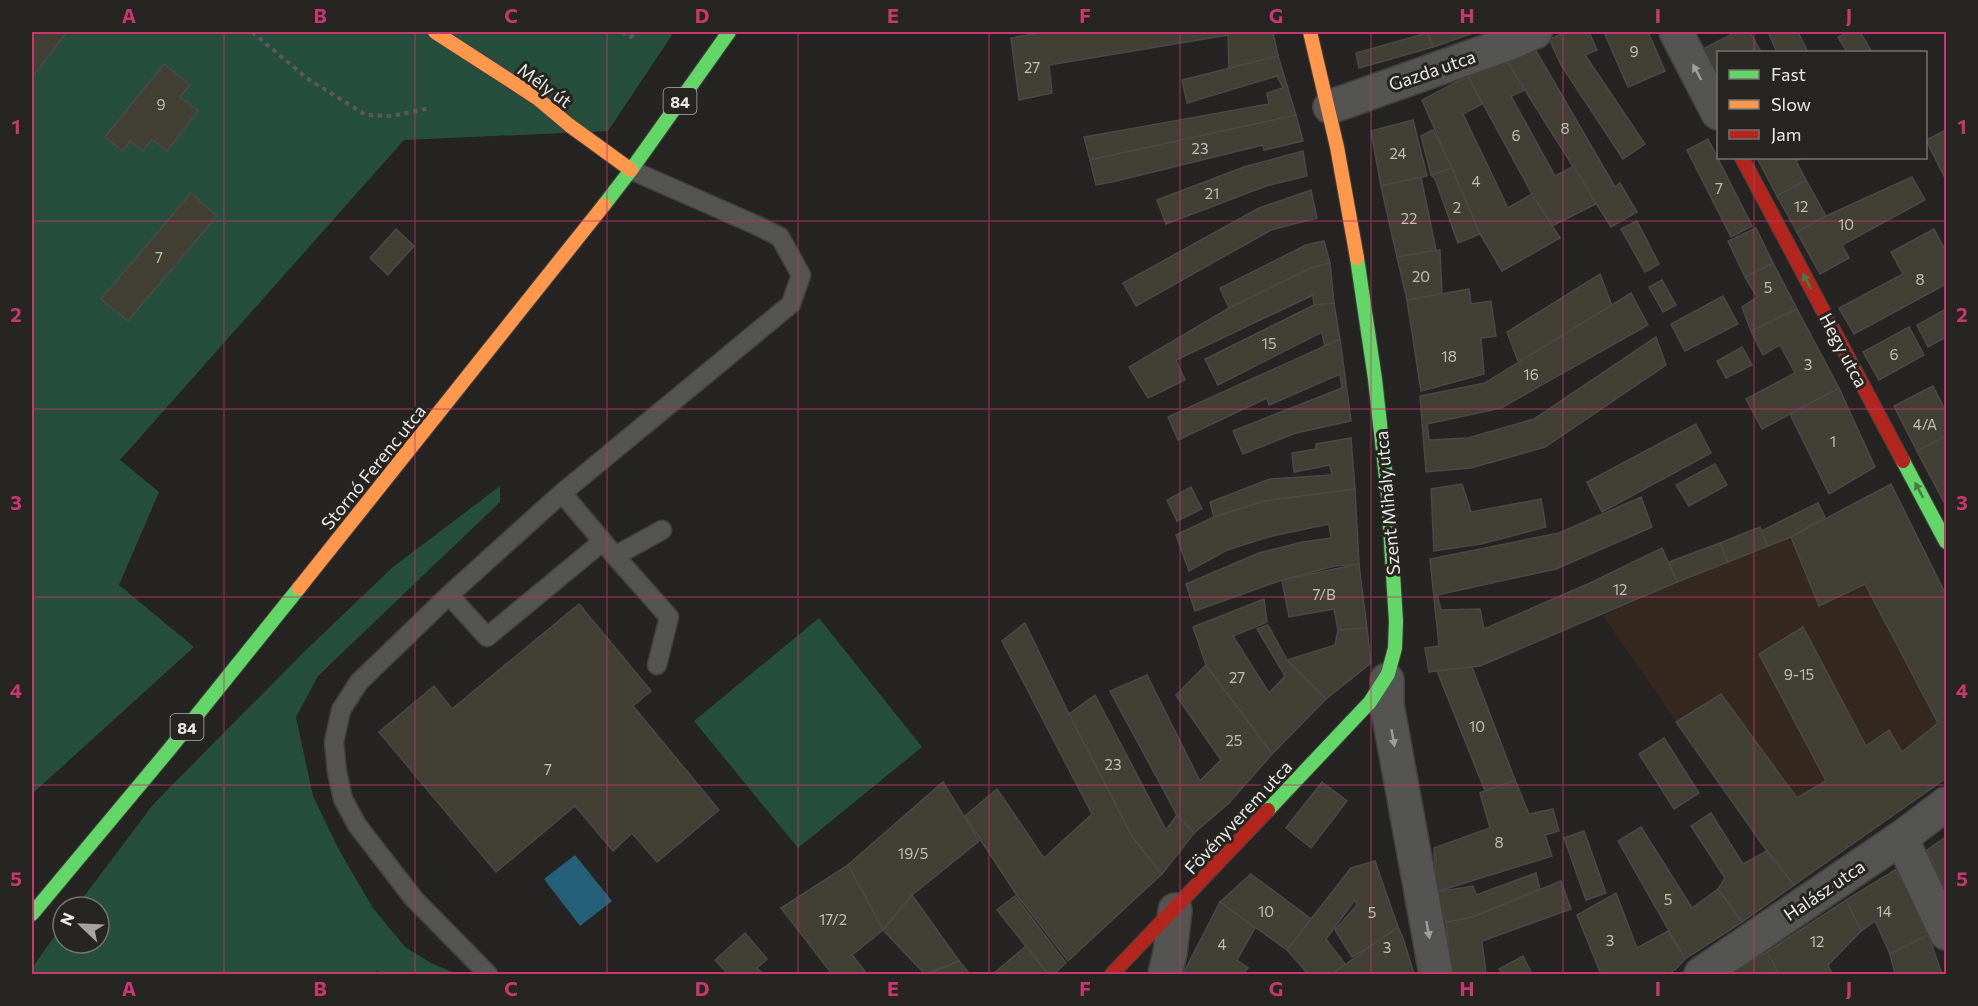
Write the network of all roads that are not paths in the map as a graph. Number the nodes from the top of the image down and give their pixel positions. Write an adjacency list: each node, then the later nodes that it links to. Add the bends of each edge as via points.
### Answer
1 (435, 32): 9 (street, Mély út, via 537,98)
2 (729, 32): 9 (street, Stornó Ferenc utca / 84)
3 (1310, 32): 6 (street, Szent Mihály utca)
4 (1535, 32): 6 (street, Gazda utca)
5 (1676, 32): 7 (street, one-way to 5)
6 (1330, 108): 17 (street, Szent Mihály utca, via 1363,281 1383,447 1396,630)
7 (1717, 109)
8 (1743, 159): 13 (street, Hegy utca, one-way to 8)
9 (631, 170): 10 (lane, via 780,237 801,275 791,304); 21 (street, Stornó Ferenc utca / 84, via 176,742)
10 (562, 493): 12 (lane); 15 (lane)
11 (662, 530): 14 (lane)
12 (602, 542): 14 (lane); 15 (lane, via 487,637)
13 (1947, 542)
14 (615, 556): 16 (lane, via 669,617)
15 (449, 595): 24 (lane, via 359,682 341,710 334,742 337,772 343,799 357,825 414,899)
16 (657, 665)
17 (1387, 680): 20 (street, Fövényverem utca, via 1345,730); 27 (street, Szent Mihály utca, one-way to 27, via 1387,705)
18 (1947, 804): 19 (street, Halász utca)
19 (1901, 838): 22 (street); 28 (street, Halász utca)
20 (1175, 910): 23 (street, Fövényverem utca); 26 (street)
21 (32, 914)
22 (1947, 933)
23 (1115, 972): 25 (street, via 1147,963)
24 (488, 975)
25 (1157, 975)
26 (1165, 975)
27 (1436, 975)
28 (1701, 975)

